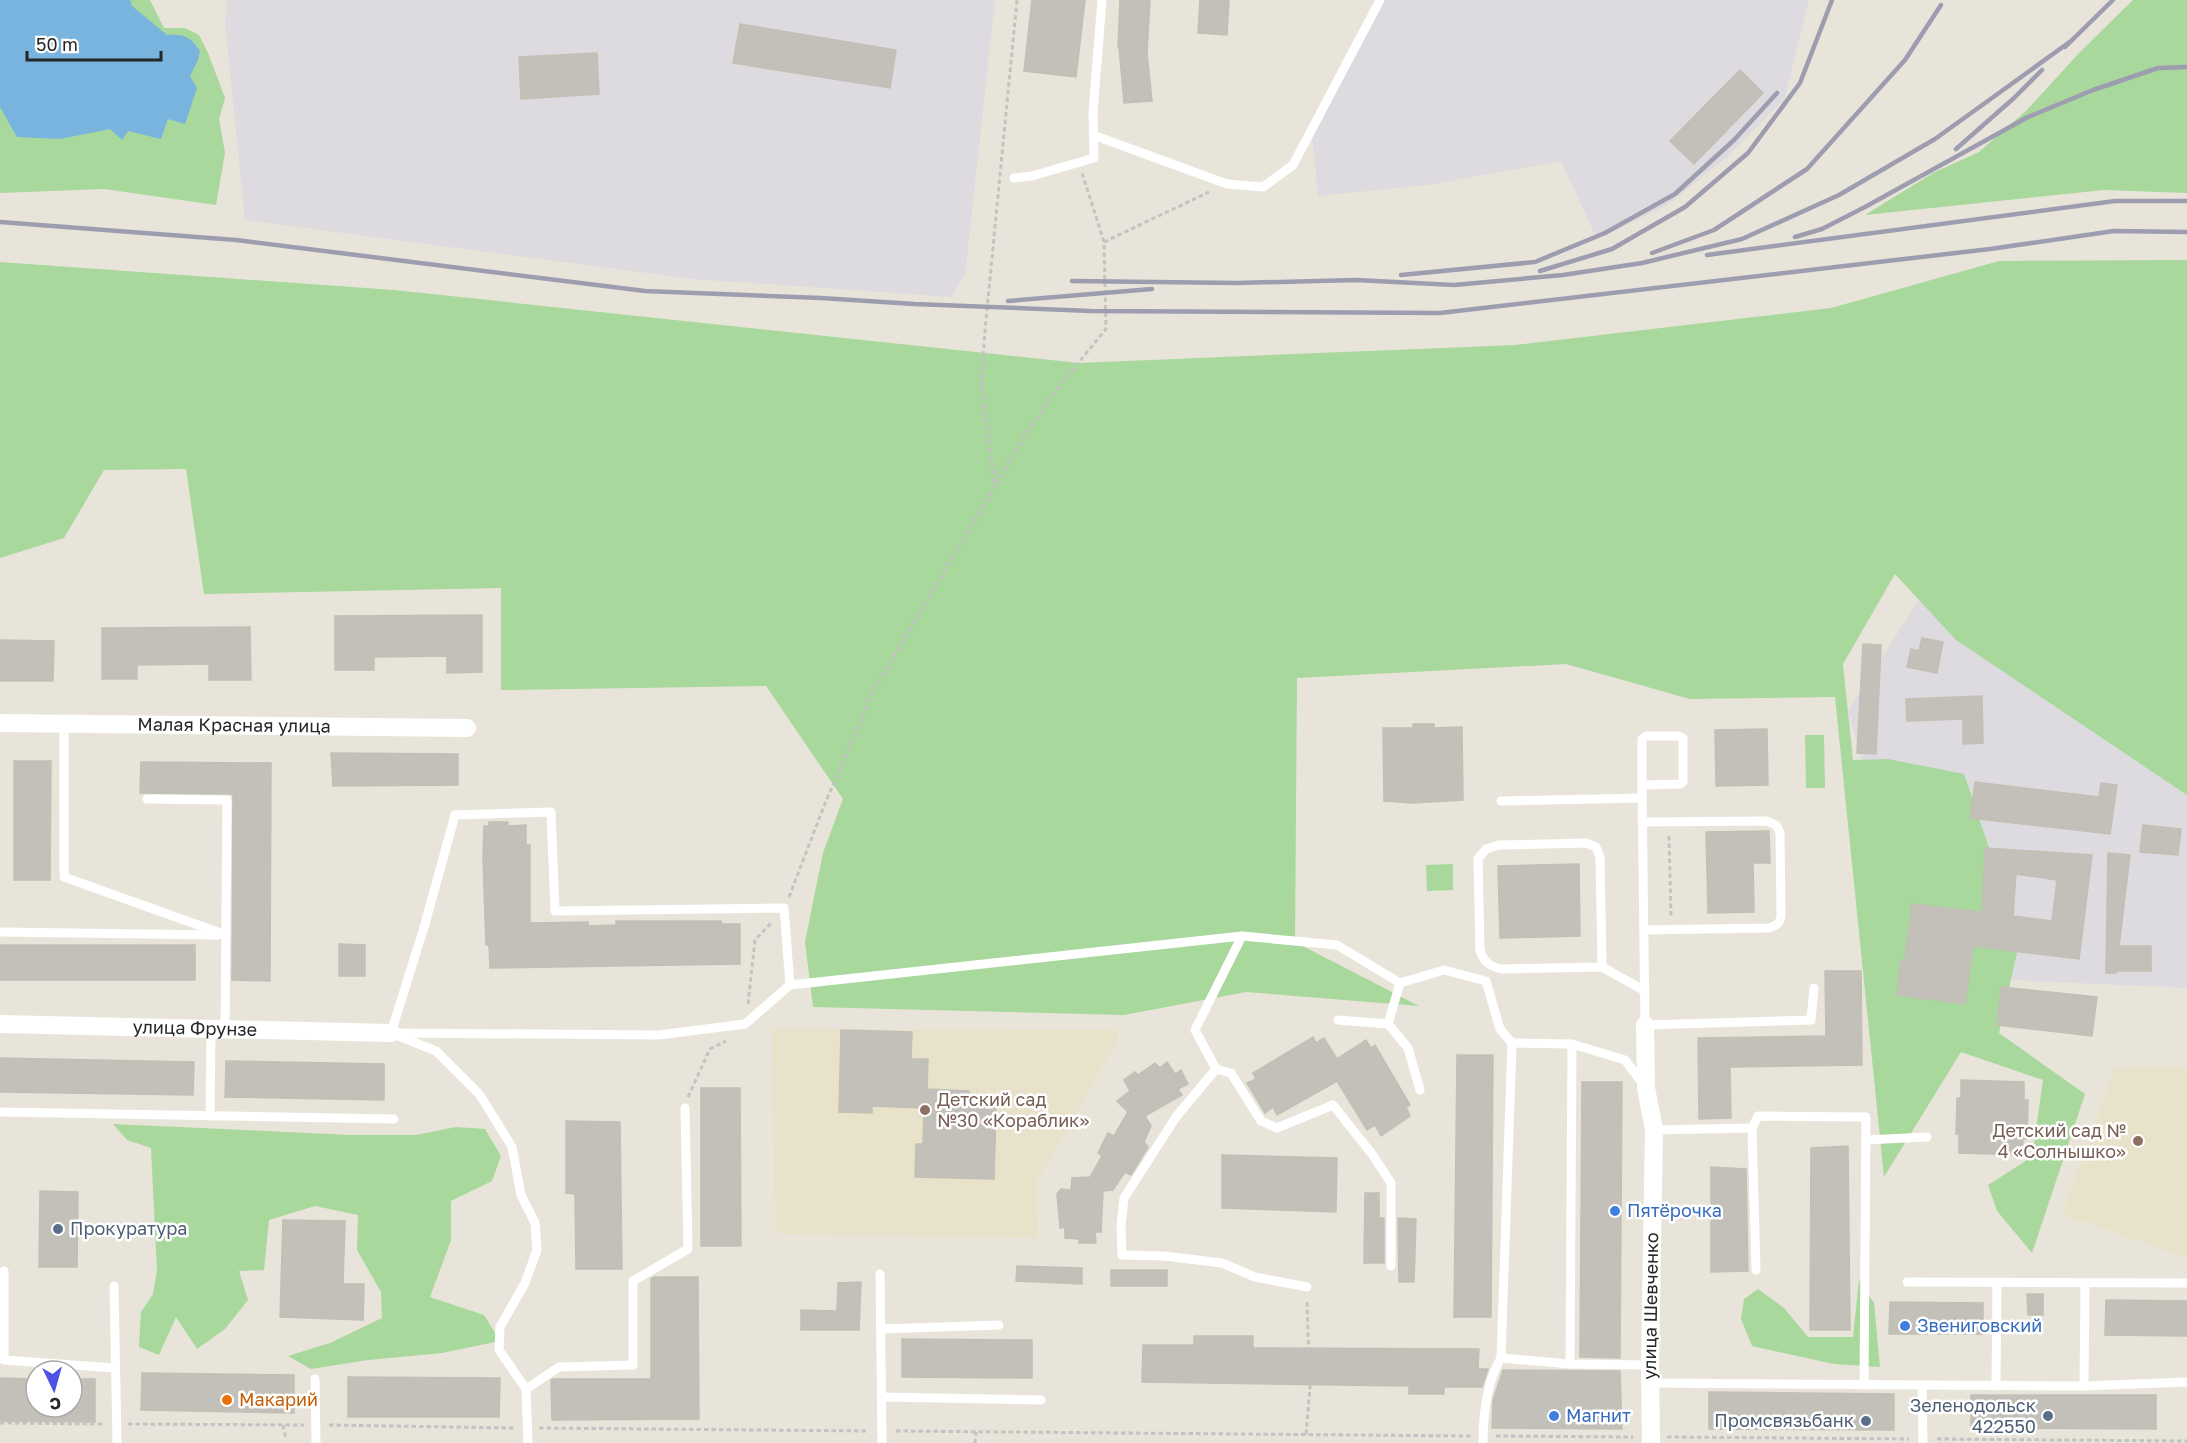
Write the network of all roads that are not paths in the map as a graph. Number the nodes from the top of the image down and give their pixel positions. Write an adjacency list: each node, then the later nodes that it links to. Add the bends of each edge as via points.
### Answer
1 (1102, 0): 3 (lane)
2 (1380, 0): 3 (lane, via 1293,165 1263,187 1227,184)
3 (1093, 135): 4 (lane, via 1094,158)
4 (1014, 178)
5 (0, 723): 6 (street, Малая Красная улица)
6 (64, 724): 7 (street, Малая Красная улица); 15 (lane, via 64,877)
7 (467, 728)
8 (1642, 785): 8 (lane, via 1683,782 1683,738 1642,739); 9 (lane)
9 (1642, 798): 11 (lane); 12 (lane)
10 (147, 799): 15 (lane, via 227,800)
11 (1501, 801)
12 (1642, 822): 13 (lane); 13 (lane, via 1767,821 1776,825 1780,833 1782,916 1778,924 1768,928)
13 (1644, 930): 21 (lane)
14 (0, 932): 15 (lane)
15 (226, 935): 26 (lane)
16 (1242, 936): 18 (lane, via 1337,945); 19 (lane); 30 (lane, via 1196,1030)
17 (1602, 967): 17 (lane, via 1600,857 1596,847 1586,843 1492,845 1481,853 1480,950 1486,963 1501,969); 21 (lane)
18 (1400, 983): 24 (lane); 28 (lane, via 1444,970 1486,981 1500,1029)
19 (790, 985): 27 (lane, via 745,1024 659,1035); 27 (lane, via 784,908 555,911 551,812 455,815)
20 (1814, 988): 25 (lane, via 1811,1020)
21 (1645, 991): 25 (lane)
22 (1338, 1020): 24 (lane)
23 (0, 1024): 26 (street, улица Фрунзе)
24 (1388, 1024): 32 (lane, via 1408,1048)
25 (1645, 1025): 31 (street, улица Шевченко)
26 (218, 1029): 27 (street, улица Фрунзе); 35 (lane)
27 (391, 1033): 63 (lane, via 436,1051 480,1095 512,1147 521,1195 535,1223 537,1250 525,1283 500,1327 499,1350)
28 (1512, 1043): 29 (lane); 53 (lane)
29 (1572, 1044): 31 (lane, via 1625,1060); 54 (lane)
30 (1216, 1069): 41 (lane, via 1231,1073 1261,1121 1277,1128 1334,1105 1391,1183); 50 (lane, via 1176,1117 1124,1198 1122,1255 1222,1263 1255,1277)
31 (1646, 1088): 38 (street, улица Шевченко)
32 (1420, 1090)
33 (685, 1108): 63 (lane, via 688,1249 633,1281 633,1365 559,1367)
34 (0, 1112): 35 (lane)
35 (210, 1116): 36 (lane)
36 (394, 1119)
37 (1752, 1128): 38 (lane); 40 (lane, via 1758,1116 1866,1117); 42 (lane)
38 (1654, 1130): 56 (street, улица Шевченко)
39 (1927, 1137): 40 (lane)
40 (1866, 1140): 59 (lane)
41 (1391, 1266)
42 (1756, 1270)
43 (4, 1271): 55 (lane, via 4,1360)
44 (880, 1274): 52 (lane)
45 (1907, 1282): 46 (lane)
46 (1997, 1283): 48 (lane); 61 (lane)
47 (2187, 1283): 48 (lane)
48 (2085, 1284): 62 (lane)
49 (114, 1286): 55 (lane)
50 (1307, 1287)
51 (999, 1325): 52 (lane)
52 (881, 1329): 64 (lane)
53 (1501, 1358): 54 (lane); 66 (lane, via 1492,1372)
54 (1570, 1364): 56 (lane)
55 (116, 1368): 69 (lane)
56 (1650, 1374): 59 (lane); 67 (street, улица Шевченко)
57 (315, 1379): 70 (lane)
58 (2187, 1382): 62 (lane)
59 (1864, 1385): 60 (lane)
60 (1922, 1385): 61 (lane); 68 (lane)
61 (1996, 1386): 62 (lane)
62 (2084, 1386)
63 (526, 1389): 71 (lane)
64 (882, 1397): 65 (lane); 72 (lane)
65 (1041, 1400)
66 (1483, 1439)
67 (1651, 1440)
68 (1923, 1441)
69 (117, 1443)
70 (316, 1443)
71 (528, 1443)
72 (882, 1443)

